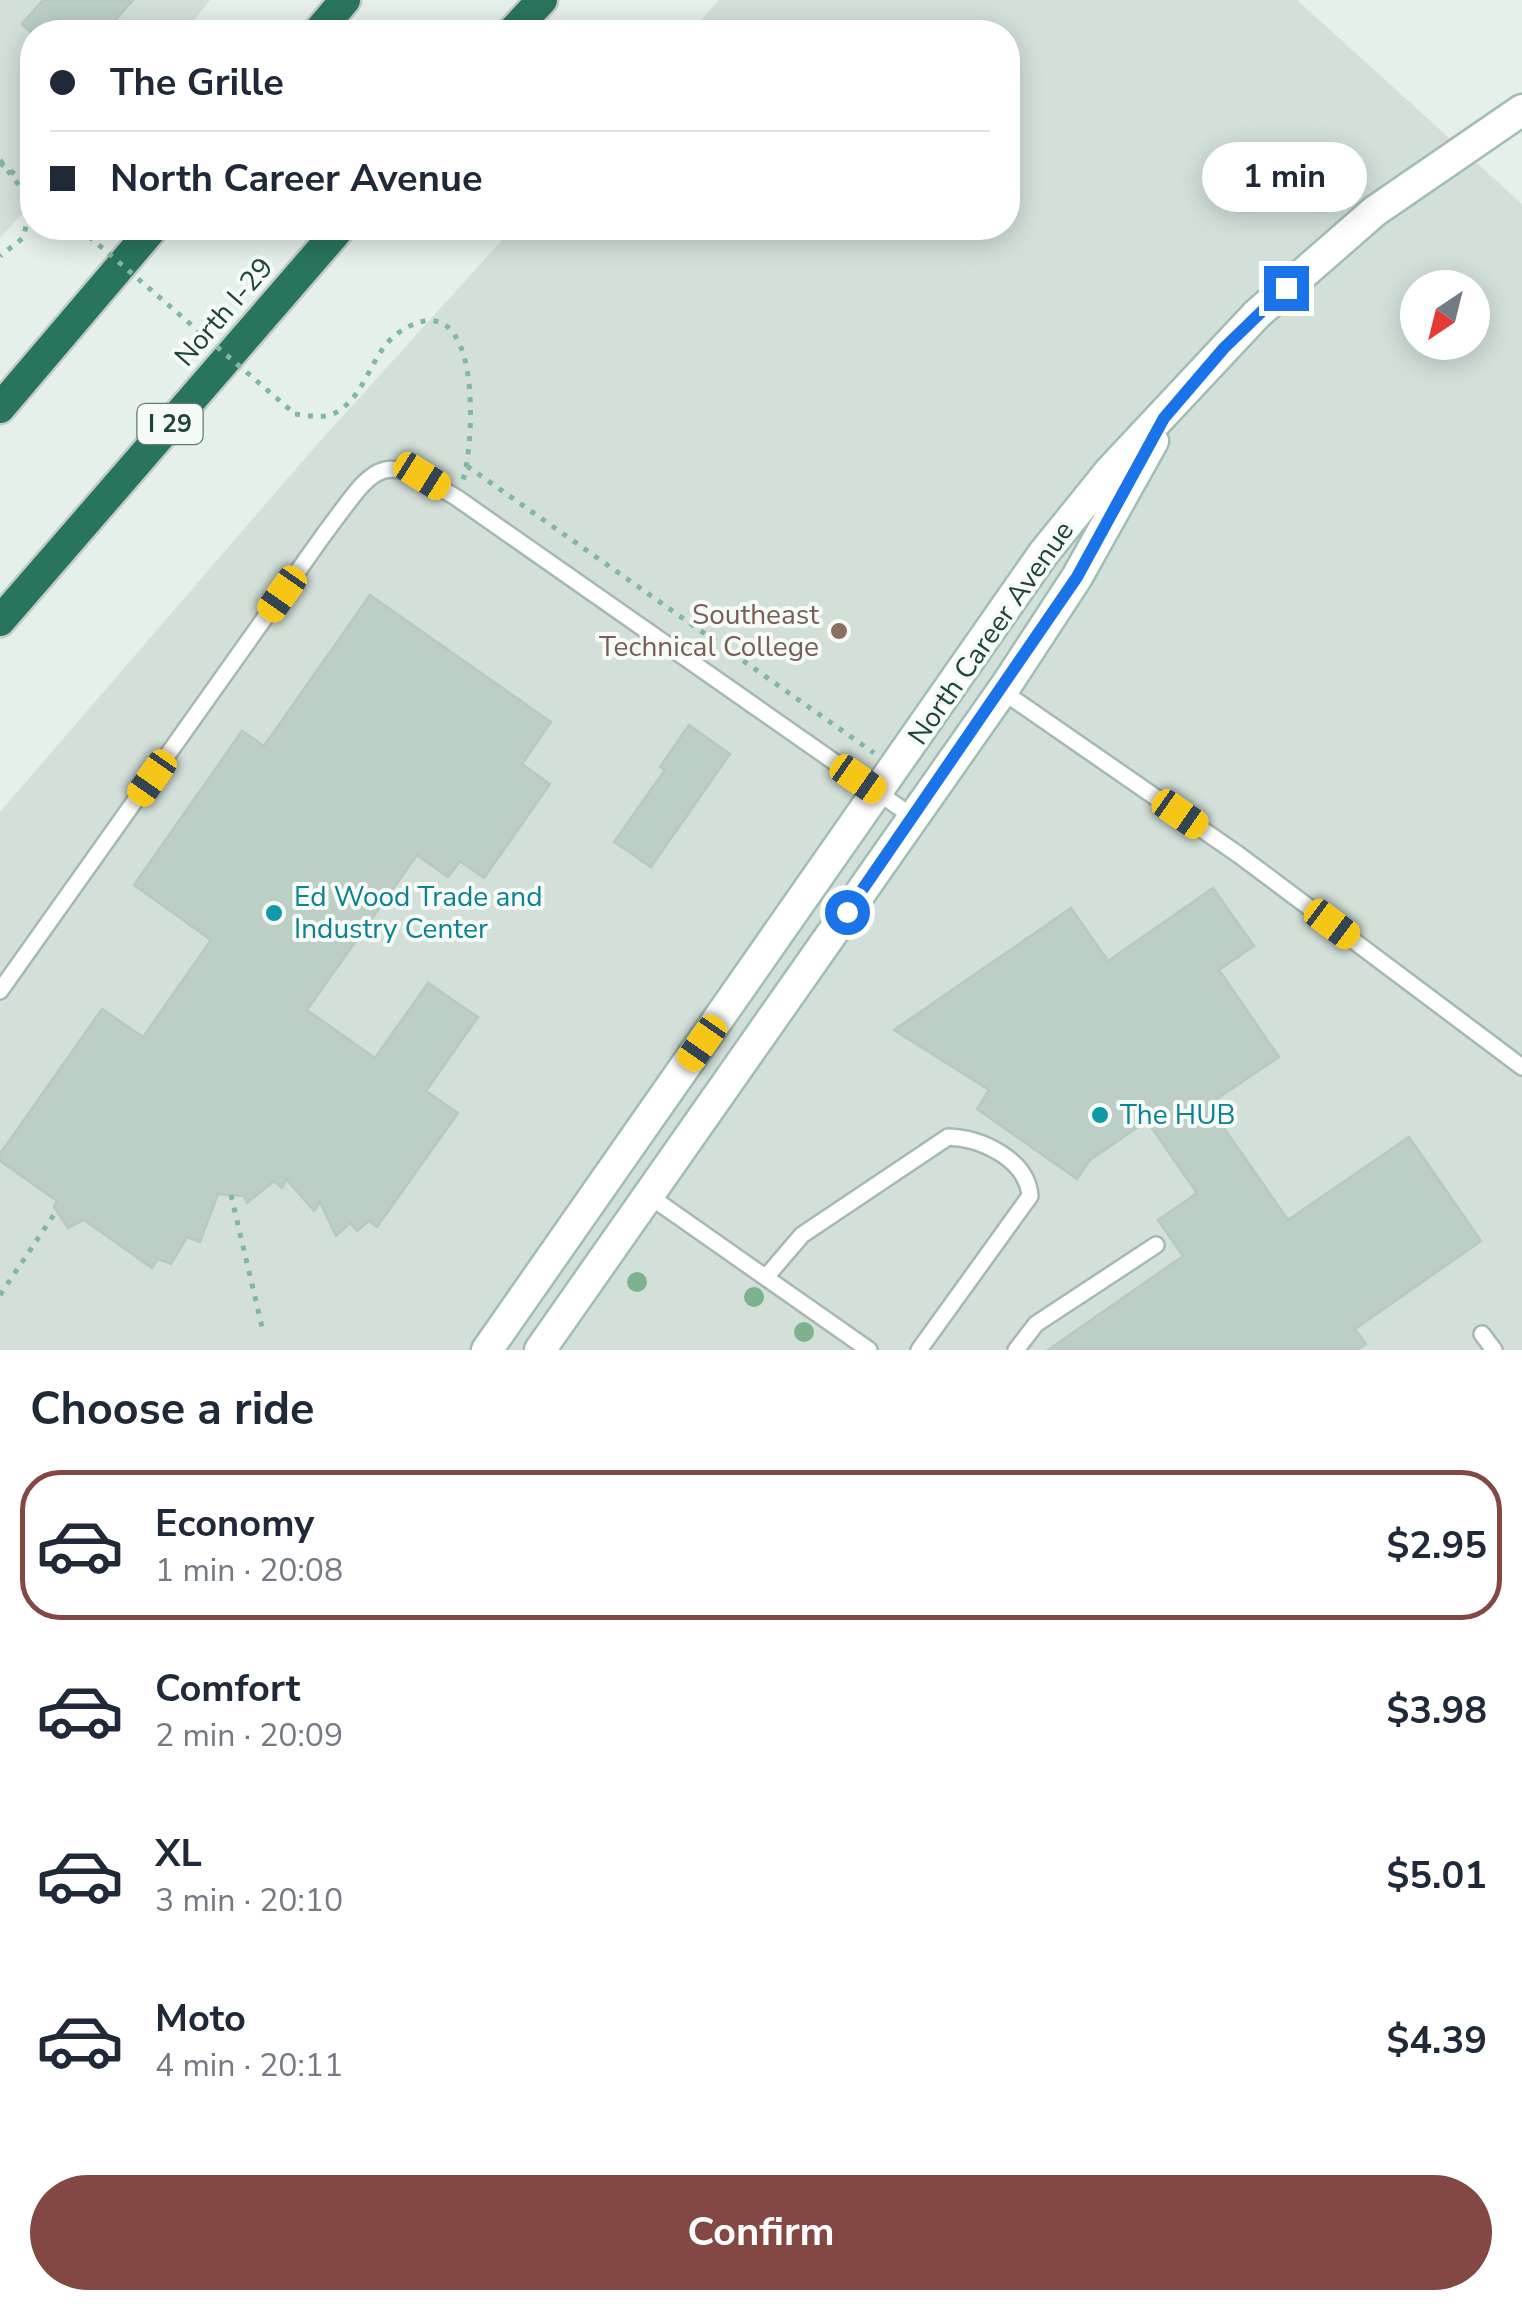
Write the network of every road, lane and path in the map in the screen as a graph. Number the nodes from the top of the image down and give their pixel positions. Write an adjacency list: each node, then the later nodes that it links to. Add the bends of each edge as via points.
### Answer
1 (346, 0): 3 (highway)
2 (542, 0): 4 (highway)
3 (328, 20)
4 (521, 20)
5 (1522, 110): 17 (street, North Career Avenue, via 1436,166 1314,262 1224,348)
6 (0, 162): 7 (path, bridge); 8 (path)
7 (20, 178)
8 (20, 188)
9 (20, 240): 13 (path)
10 (93, 240): 20 (path, bridge, via 295,414 324,418 340,411 395,334 422,323 456,335 465,352 472,429 467,466)
11 (143, 240): 14 (highway)
12 (330, 240): 18 (highway, North I-29 / I 29)
13 (0, 256)
14 (59, 338): 15 (highway); 16 (highway)
15 (0, 376)
16 (0, 408)
17 (1164, 418): 19 (street, North Career Avenue, via 1077,577); 20 (street, North Career Avenue, via 1043,554)
18 (0, 621)
19 (1002, 691): 21 (street, North Career Avenue); 23 (lane, via 1239,855)
20 (886, 780): 21 (lane); 22 (lane, via 457,498 408,468 392,468 362,484 334,521); 32 (street, North Career Avenue)
21 (913, 817): 25 (street, North Career Avenue)
22 (0, 991)
23 (1522, 1067)
24 (232, 1195): 30 (path)
25 (648, 1195): 28 (lane); 33 (street, North Career Avenue)
26 (57, 1210): 29 (path)
27 (1156, 1244): 36 (lane, via 1036,1324)
28 (766, 1278): 34 (lane); 35 (lane, via 802,1235 948,1137 972,1138 1016,1164 1029,1181 1030,1196)
29 (0, 1295)
30 (262, 1326)
31 (1482, 1334): 37 (lane)
32 (487, 1350)
33 (540, 1350)
34 (869, 1350)
35 (919, 1350)
36 (1016, 1350)
37 (1494, 1350)

